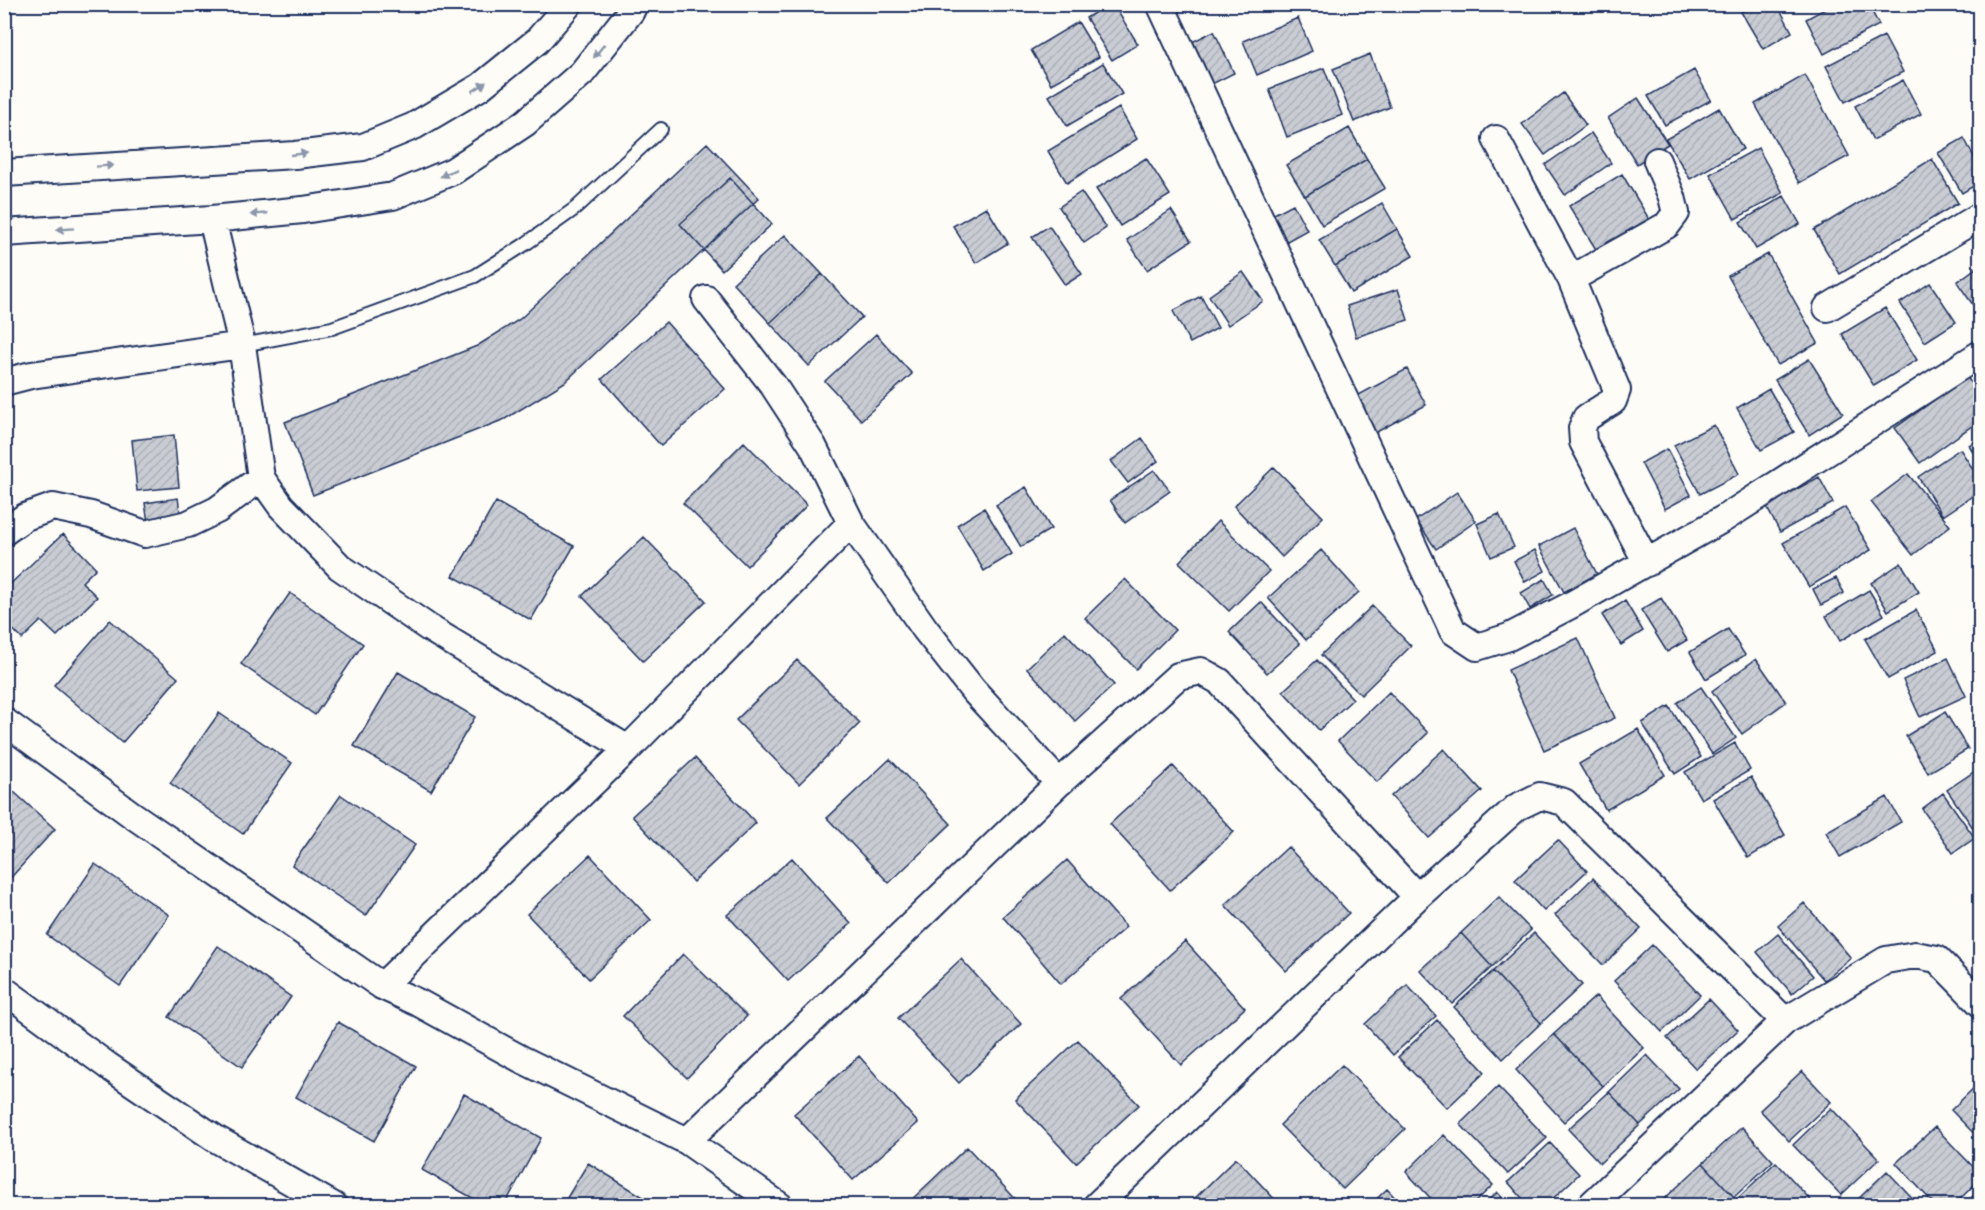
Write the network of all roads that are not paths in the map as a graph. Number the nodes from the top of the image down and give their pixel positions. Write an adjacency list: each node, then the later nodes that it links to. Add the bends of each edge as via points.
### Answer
1 (569, 4): 7 (street, one-way to 1, via 295,155 363,147 414,126 480,87 537,41)
2 (634, 4): 9 (street, one-way to 9, via 582,73 525,123 453,171 393,196)
3 (1160, 4): 20 (street, via 1453,631 1477,647 1509,637)
4 (661, 129): 14 (lane, via 576,208 475,276 332,328)
5 (1496, 139): 11 (street)
6 (1657, 161): 11 (street, via 1676,213 1667,225)
7 (4, 173)
8 (1980, 216): 13 (street)
9 (212, 219): 10 (street, one-way to 10); 14 (street)
10 (4, 233)
11 (1571, 279): 20 (street, via 1617,390 1613,401 1586,418 1583,442)
12 (706, 299): 18 (street, via 773,385 813,446)
13 (1827, 308)
14 (242, 345): 16 (street); 17 (street)
15 (1978, 362): 20 (street)
16 (4, 382)
17 (261, 478): 19 (street, via 217,510 188,524 146,534 53,507 25,517); 22 (street, via 281,506 340,567 429,628)
18 (851, 523): 22 (street); 23 (street, via 973,690)
19 (4, 532)
20 (1647, 562)
21 (4, 721): 25 (street)
22 (628, 749): 25 (street)
23 (1059, 783): 24 (street, via 1178,676 1201,671 1220,681); 29 (street)
24 (1417, 897): 28 (street, via 1517,807 1540,796 1564,802); 32 (street)
25 (382, 986): 29 (street)
26 (4, 990): 30 (street, via 216,1139)
27 (1980, 1003): 28 (street, via 1938,959 1915,955 1887,960)
28 (1785, 1021): 33 (street)
29 (687, 1141): 31 (street)
30 (334, 1206)
31 (780, 1206)
32 (1096, 1206)
33 (1590, 1206)

